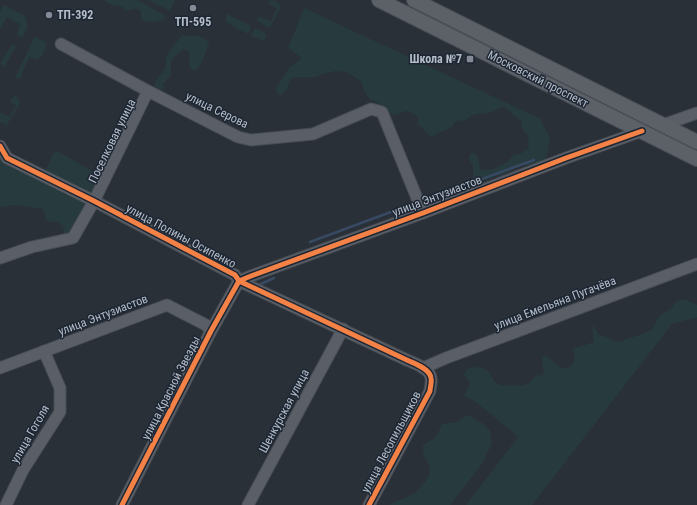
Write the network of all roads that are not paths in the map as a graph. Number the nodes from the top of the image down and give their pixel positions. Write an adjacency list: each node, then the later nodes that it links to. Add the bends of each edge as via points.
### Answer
1 (379, 0): 3 (main road, Московский проспект)
2 (419, 2): 3 (main road); 7 (main road, Московский проспект)
3 (417, 19): 8 (main road, Московский проспект)
4 (61, 44): 5 (street, улица Серова)
5 (148, 91): 12 (street, Поселковая улица); 13 (street, улица Серова, via 238,137 251,140 314,134 371,109 382,112)
6 (697, 113): 7 (street)
7 (663, 125): 9 (main road, Московский проспект)
8 (642, 131): 11 (main road, Московский проспект); 13 (street, улица Энтузиастов)
9 (697, 142)
10 (0, 146): 12 (street, улица Полины Осипенко, via 7,158)
11 (697, 159)
12 (94, 201): 14 (street, Поселковая улица, via 73,238 32,247); 16 (street, улица Полины Осипенко, via 235,275)
13 (423, 213): 16 (street, улица Энтузиастов)
14 (0, 258)
15 (697, 264): 21 (street, улица Емельяна Пугачёва)
16 (239, 281): 17 (street, улица Полины Осипенко); 18 (street, улица Красной Звезды)
17 (343, 329): 21 (street, улица Полины Осипенко); 24 (street, Шенкурская улица)
18 (211, 331): 19 (street, улица Энтузиастов, via 206,325 167,305); 23 (street, улица Красной Звезды)
19 (44, 351): 20 (street, улица Энтузиастов); 22 (street, улица Гоголя, via 60,388 60,412 24,470)
20 (0, 368)
21 (423, 368): 25 (street, улица Лесопильщиков, via 431,378 430,391)
22 (6, 505)
23 (122, 505)
24 (248, 505)
25 (369, 505)

